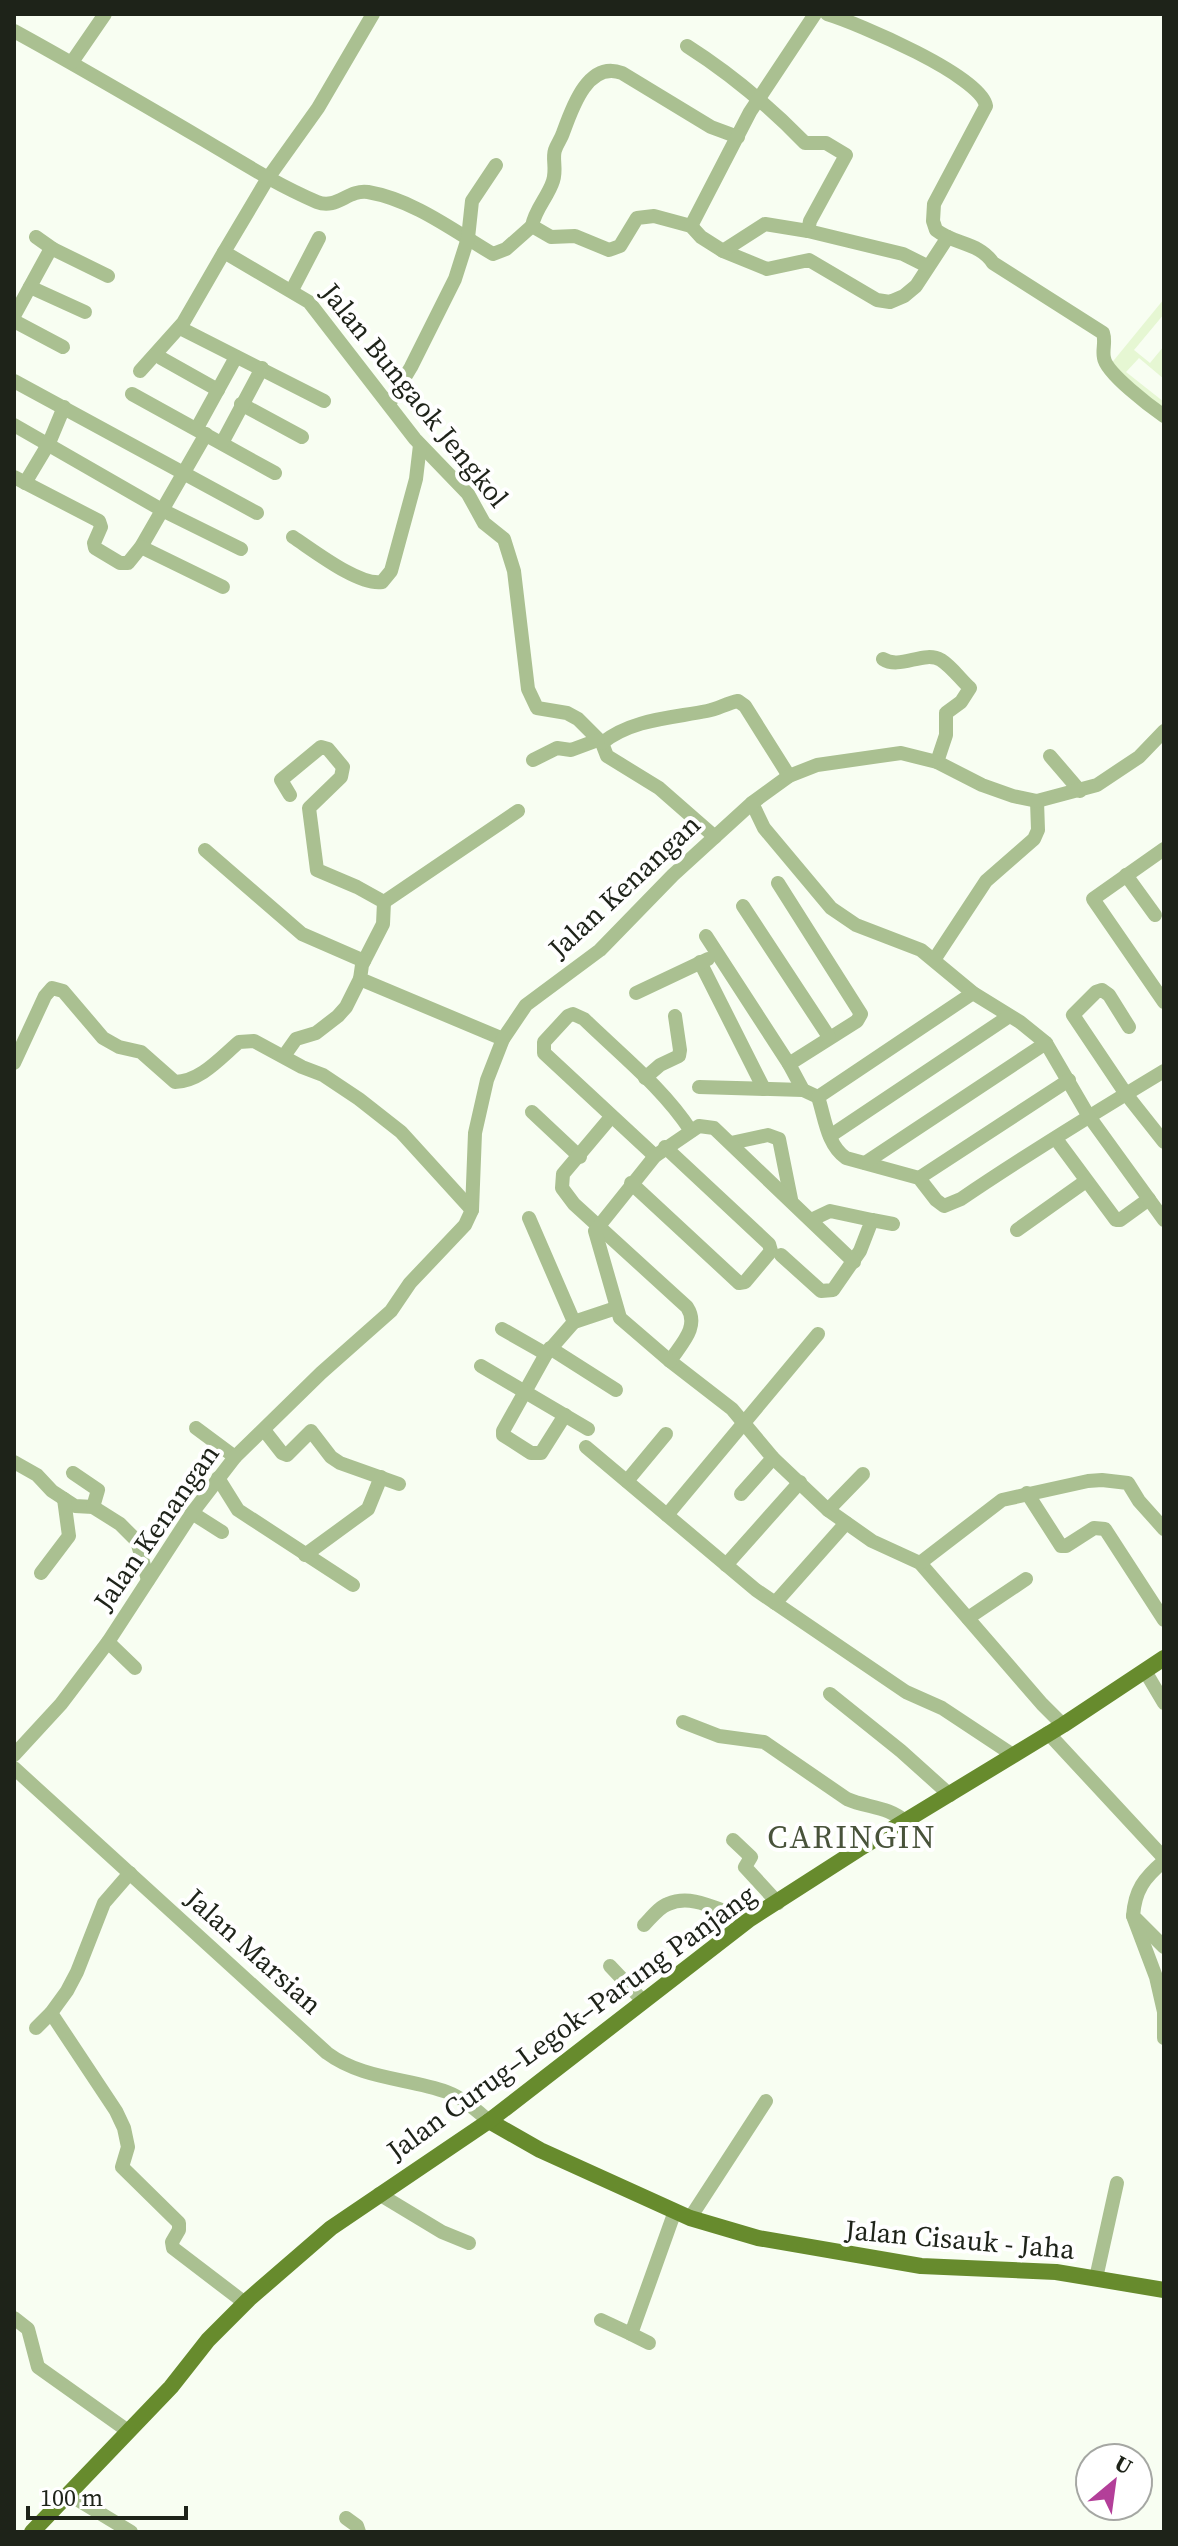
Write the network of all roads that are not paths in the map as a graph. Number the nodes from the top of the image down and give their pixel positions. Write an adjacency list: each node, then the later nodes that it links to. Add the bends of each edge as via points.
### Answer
1 (105, 14): 7 (street)
2 (373, 14): 11 (street, via 318,108)
3 (815, 14): 8 (street)
4 (827, 14): 16 (street, via 854,22 960,76 984,97 985,110 933,208 936,230)
5 (14, 31): 7 (street)
6 (687, 46): 8 (street)
7 (72, 62): 11 (street)
8 (759, 99): 9 (street); 14 (street, via 805,143 826,143 846,155)
9 (738, 137): 12 (street, via 711,127 622,73 602,71 573,104 555,150 554,180); 13 (street)
10 (496, 165): 18 (street, via 472,201)
11 (268, 178): 18 (street, via 326,204 370,193 408,205); 21 (street)
12 (532, 226): 13 (street, via 551,237 575,236 609,250 620,246 642,216); 18 (street, via 497,254)
13 (691, 226): 20 (street)
14 (808, 231): 20 (street, via 765,224); 22 (street, via 903,254)
15 (36, 237): 19 (street)
16 (948, 237): 22 (street); 41 (street, via 987,254 993,263 1103,333 1103,358 1111,371)
17 (319, 238): 25 (street)
18 (468, 238): 39 (street, via 455,279)
19 (53, 249): 23 (street); 24 (street)
20 (723, 251): 22 (street, via 767,269 809,260 877,300 890,302 916,286)
21 (224, 252): 25 (street, Jalan Bungaok Jengkol); 33 (street, via 183,323)
22 (927, 266)
23 (108, 276)
24 (30, 287): 26 (street); 27 (street)
25 (292, 290): 39 (street, Jalan Bungaok Jengkol, via 309,302)
26 (85, 312)
27 (14, 318): 29 (street)
28 (184, 330): 30 (street)
29 (63, 347)
30 (236, 357): 32 (street); 35 (street)
31 (161, 358): 35 (street)
32 (262, 368): 37 (street); 38 (street)
33 (140, 371)
34 (14, 381): 40 (street)
35 (218, 390): 43 (street)
36 (132, 394): 43 (street)
37 (324, 401)
38 (241, 404): 44 (street); 46 (street)
39 (389, 404): 47 (street, Jalan Bungaok Jengkol)
40 (64, 407): 45 (street); 48 (street)
41 (1164, 416)
42 (14, 425): 45 (street)
43 (201, 431): 46 (street); 48 (street)
44 (302, 437)
45 (49, 443): 50 (street); 51 (street)
46 (222, 443): 49 (street)
47 (420, 445): 53 (street, via 391,571 382,582 367,581 333,564); 59 (street, Jalan Bungaok Jengkol, via 468,494 484,523 504,539 514,571 531,700 537,708 578,719)
48 (182, 472): 51 (street); 52 (street)
49 (275, 473)
50 (20, 480): 54 (street, via 100,522 97,550 124,564)
51 (162, 510): 54 (street); 55 (street)
52 (257, 513)
53 (293, 537)
54 (141, 547): 56 (street)
55 (241, 549)
56 (223, 587)
57 (883, 659): 62 (street, via 940,660 970,688 946,713)
58 (1164, 731): 64 (street, Jalan Kenangan, via 1139,757)
59 (600, 741): 61 (street, via 571,750 557,748); 63 (street, via 645,723 738,701); 69 (street, Jalan Bungaok Jengkol, via 607,756 659,788)
60 (1050, 756): 64 (street)
61 (533, 760)
62 (937, 762): 63 (street, Jalan Kenangan, via 883,753 817,765); 66 (street, Jalan Kenangan, via 982,785)
63 (789, 776): 67 (street, Jalan Kenangan)
64 (1080, 791): 66 (street, Jalan Kenangan)
65 (290, 795): 74 (street, via 282,784 284,777 321,747 328,749 343,767 341,777 309,805 316,867)
66 (1037, 801): 79 (street, via 1034,839 986,881)
67 (752, 803): 69 (street, Jalan Kenangan); 79 (street, via 764,828 831,908)
68 (518, 811): 74 (street)
69 (715, 837): 90 (street, Jalan Kenangan, via 600,950 526,1005)
70 (205, 850): 80 (street, via 302,934)
71 (1162, 854): 72 (street)
72 (1126, 875): 76 (street); 85 (street, via 1093,899)
73 (778, 883): 89 (street, via 861,1011 857,1021)
74 (384, 902): 80 (street, via 383,924)
75 (743, 906): 89 (street)
76 (1155, 915)
77 (706, 936): 78 (street)
78 (720, 955): 81 (street); 95 (street)
79 (934, 960): 84 (street)
80 (364, 961): 82 (street)
81 (700, 962): 83 (street); 100 (street)
82 (360, 979): 90 (street); 93 (street, via 338,1016 316,1033 296,1039)
83 (636, 993)
84 (973, 993): 87 (street); 103 (street)
85 (1164, 1002)
86 (675, 1016): 97 (street, via 679,1056)
87 (1020, 1023): 91 (street); 108 (street)
88 (1129, 1027): 102 (street, via 1102,990 1073,1015)
89 (829, 1037): 95 (street)
90 (503, 1039): 120 (street, Jalan Kenangan, via 475,1133)
91 (1046, 1043): 98 (street); 114 (street)
92 (18, 1045): 93 (street, via 52,988 63,991 103,1038 141,1052 175,1082 206,1071 245,1040); 94 (street)
93 (284, 1056): 120 (street, via 323,1075 401,1132)
94 (14, 1063)
95 (789, 1064): 101 (street)
96 (1164, 1071): 102 (street)
97 (645, 1078): 106 (street, via 579,1015 568,1016 548,1037 544,1053); 107 (street)
98 (1069, 1080): 105 (street); 115 (street)
99 (699, 1087): 100 (street)
100 (764, 1089): 101 (street)
101 (803, 1090): 103 (street)
102 (1126, 1094): 105 (street); 110 (street)
103 (818, 1097): 108 (street)
104 (532, 1112): 113 (street)
105 (1088, 1115): 109 (street); 119 (street)
106 (611, 1117): 112 (street); 113 (street)
107 (691, 1131): 111 (street, via 709,1126); 112 (street)
108 (830, 1136): 114 (street, via 837,1152)
109 (1056, 1139): 115 (street, via 944,1206); 116 (street)
110 (1164, 1142)
111 (731, 1143): 118 (street); 118 (street, via 776,1137)
112 (660, 1152): 117 (street); 117 (street, via 769,1244 768,1256 745,1282 718,1266)
113 (580, 1157): 126 (street, via 563,1174 562,1188)
114 (865, 1163): 115 (street)
115 (919, 1178)
116 (1086, 1181): 119 (street, via 1118,1221); 127 (street)
117 (631, 1183): 126 (street)
118 (791, 1199): 122 (street)
119 (1149, 1199): 124 (street)
120 (472, 1210): 143 (street, Jalan Kenangan, via 391,1311)
121 (529, 1218): 131 (street)
122 (811, 1220): 123 (street, via 830,1211); 129 (street)
123 (872, 1220): 125 (street); 129 (street)
124 (1164, 1220)
125 (893, 1224)
126 (598, 1225): 130 (street, via 595,1231); 135 (street, via 691,1314 692,1328)
127 (1017, 1230)
128 (781, 1255): 129 (street, via 828,1292)
129 (854, 1262)
130 (616, 1308): 131 (street); 135 (street, via 626,1324)
131 (574, 1322): 134 (street)
132 (502, 1329): 134 (street)
133 (818, 1334): 140 (street)
134 (548, 1351): 137 (street); 138 (street)
135 (670, 1361): 140 (street)
136 (481, 1366): 137 (street)
137 (525, 1390): 139 (street); 139 (street, via 503,1431 508,1440 541,1453)
138 (616, 1390)
139 (565, 1415): 142 (street)
140 (745, 1424): 147 (street); 162 (street)
141 (196, 1428): 146 (street)
142 (588, 1429)
143 (264, 1430): 146 (street, Jalan Kenangan); 151 (street, via 287,1455 311,1431 340,1463)
144 (666, 1434): 153 (street)
145 (586, 1447): 153 (street)
146 (235, 1457): 152 (street, Jalan Kenangan)
147 (773, 1458): 154 (street); 157 (street)
148 (14, 1462): 158 (street)
149 (73, 1473): 159 (street, via 98,1490)
150 (863, 1474): 160 (street)
151 (381, 1477): 155 (street); 166 (street, via 368,1509)
152 (218, 1478): 161 (street, Jalan Kenangan); 166 (street, via 238,1510)
153 (627, 1481): 162 (street)
154 (800, 1482): 160 (street); 168 (street)
155 (399, 1484)
156 (1027, 1493): 164 (street, via 1102,1480 1128,1483); 167 (street, via 1002,1500); 175 (street, via 1061,1546 1094,1528 1105,1529)
157 (741, 1494)
158 (64, 1499): 159 (street); 169 (street, via 69,1536)
159 (93, 1507): 171 (street, via 137,1541)
160 (828, 1510): 163 (street)
161 (192, 1513): 165 (street); 171 (street, Jalan Kenangan)
162 (667, 1515): 168 (street)
163 (846, 1523): 167 (street); 173 (street)
164 (1164, 1529)
165 (222, 1532)
166 (305, 1555): 172 (street)
167 (920, 1563): 174 (street)
168 (726, 1565): 173 (street)
169 (41, 1573)
170 (1026, 1579): 174 (street)
171 (148, 1580): 176 (street, Jalan Kenangan)
172 (353, 1585)
173 (775, 1603): 185 (street, via 906,1692 942,1708)
174 (968, 1618): 183 (street)
175 (1164, 1620)
176 (108, 1642): 178 (street); 184 (street, Jalan Kenangan)
177 (1164, 1658): 179 (main road, Jalan Curug–Legok–Parung Panjang)
178 (135, 1668)
179 (1145, 1671): 181 (street); 183 (main road, Jalan Curug–Legok–Parung Panjang)
180 (830, 1694): 187 (street)
181 (1164, 1703)
182 (683, 1722): 188 (street, via 719,1736 764,1742 847,1799 883,1808)
183 (1055, 1729): 185 (main road, Jalan Curug–Legok–Parung Panjang); 190 (street)
184 (14, 1755)
185 (1013, 1755): 187 (main road, Jalan Curug–Legok–Parung Panjang)
186 (14, 1768): 191 (street, Jalan Marsian)
187 (950, 1795): 188 (main road, Jalan Curug–Legok–Parung Panjang)
188 (906, 1822): 192 (main road, Jalan Curug–Legok–Parung Panjang)
189 (733, 1840): 192 (street, via 751,1857 745,1867)
190 (1164, 1860): 193 (street, via 1141,1882)
191 (130, 1873): 199 (street, via 104,1903 77,1972); 203 (street, Jalan Marsian, via 336,2060 359,2071 446,2092)
192 (778, 1903): 194 (main road, Jalan Curug–Legok–Parung Panjang)
193 (1133, 1916): 196 (street); 201 (street, via 1156,1977)
194 (750, 1919): 195 (street, via 679,1901 664,1905); 198 (main road, Jalan Curug–Legok–Parung Panjang)
195 (644, 1925)
196 (1164, 1947)
197 (610, 1966): 198 (street)
198 (643, 2001): 203 (main road, Jalan Curug–Legok–Parung Panjang)
199 (51, 2013): 200 (street); 210 (street, via 124,2128 128,2147 122,2167 179,2223 173,2248)
200 (36, 2028)
201 (1164, 2038)
202 (766, 2101): 206 (street)
203 (489, 2121): 205 (main road, Jalan Curug–Legok–Parung Panjang); 206 (main road, Jalan Cisauk - Jaha)
204 (1117, 2183): 208 (street)
205 (379, 2194): 207 (street); 210 (main road, Jalan Curug–Legok–Parung Panjang)
206 (683, 2215): 208 (main road, Jalan Cisauk - Jaha, via 770,2241 907,2264); 213 (street)
207 (469, 2243)
208 (1096, 2278): 209 (main road, Jalan Cisauk - Jaha)
209 (1164, 2290)
210 (245, 2303): 215 (main road, Jalan Curug–Legok–Parung Panjang)
211 (14, 2318): 215 (street, via 28,2329 38,2367)
212 (601, 2320): 213 (street)
213 (631, 2334): 214 (street)
214 (649, 2343)
215 (128, 2431): 216 (main road, Jalan Curug–Legok–Parung Panjang)
216 (70, 2495): 218 (main road, Jalan Curug–Legok–Parung Panjang); 219 (street)
217 (346, 2518): 220 (street)
218 (32, 2532)
219 (131, 2532)
220 (359, 2532)

